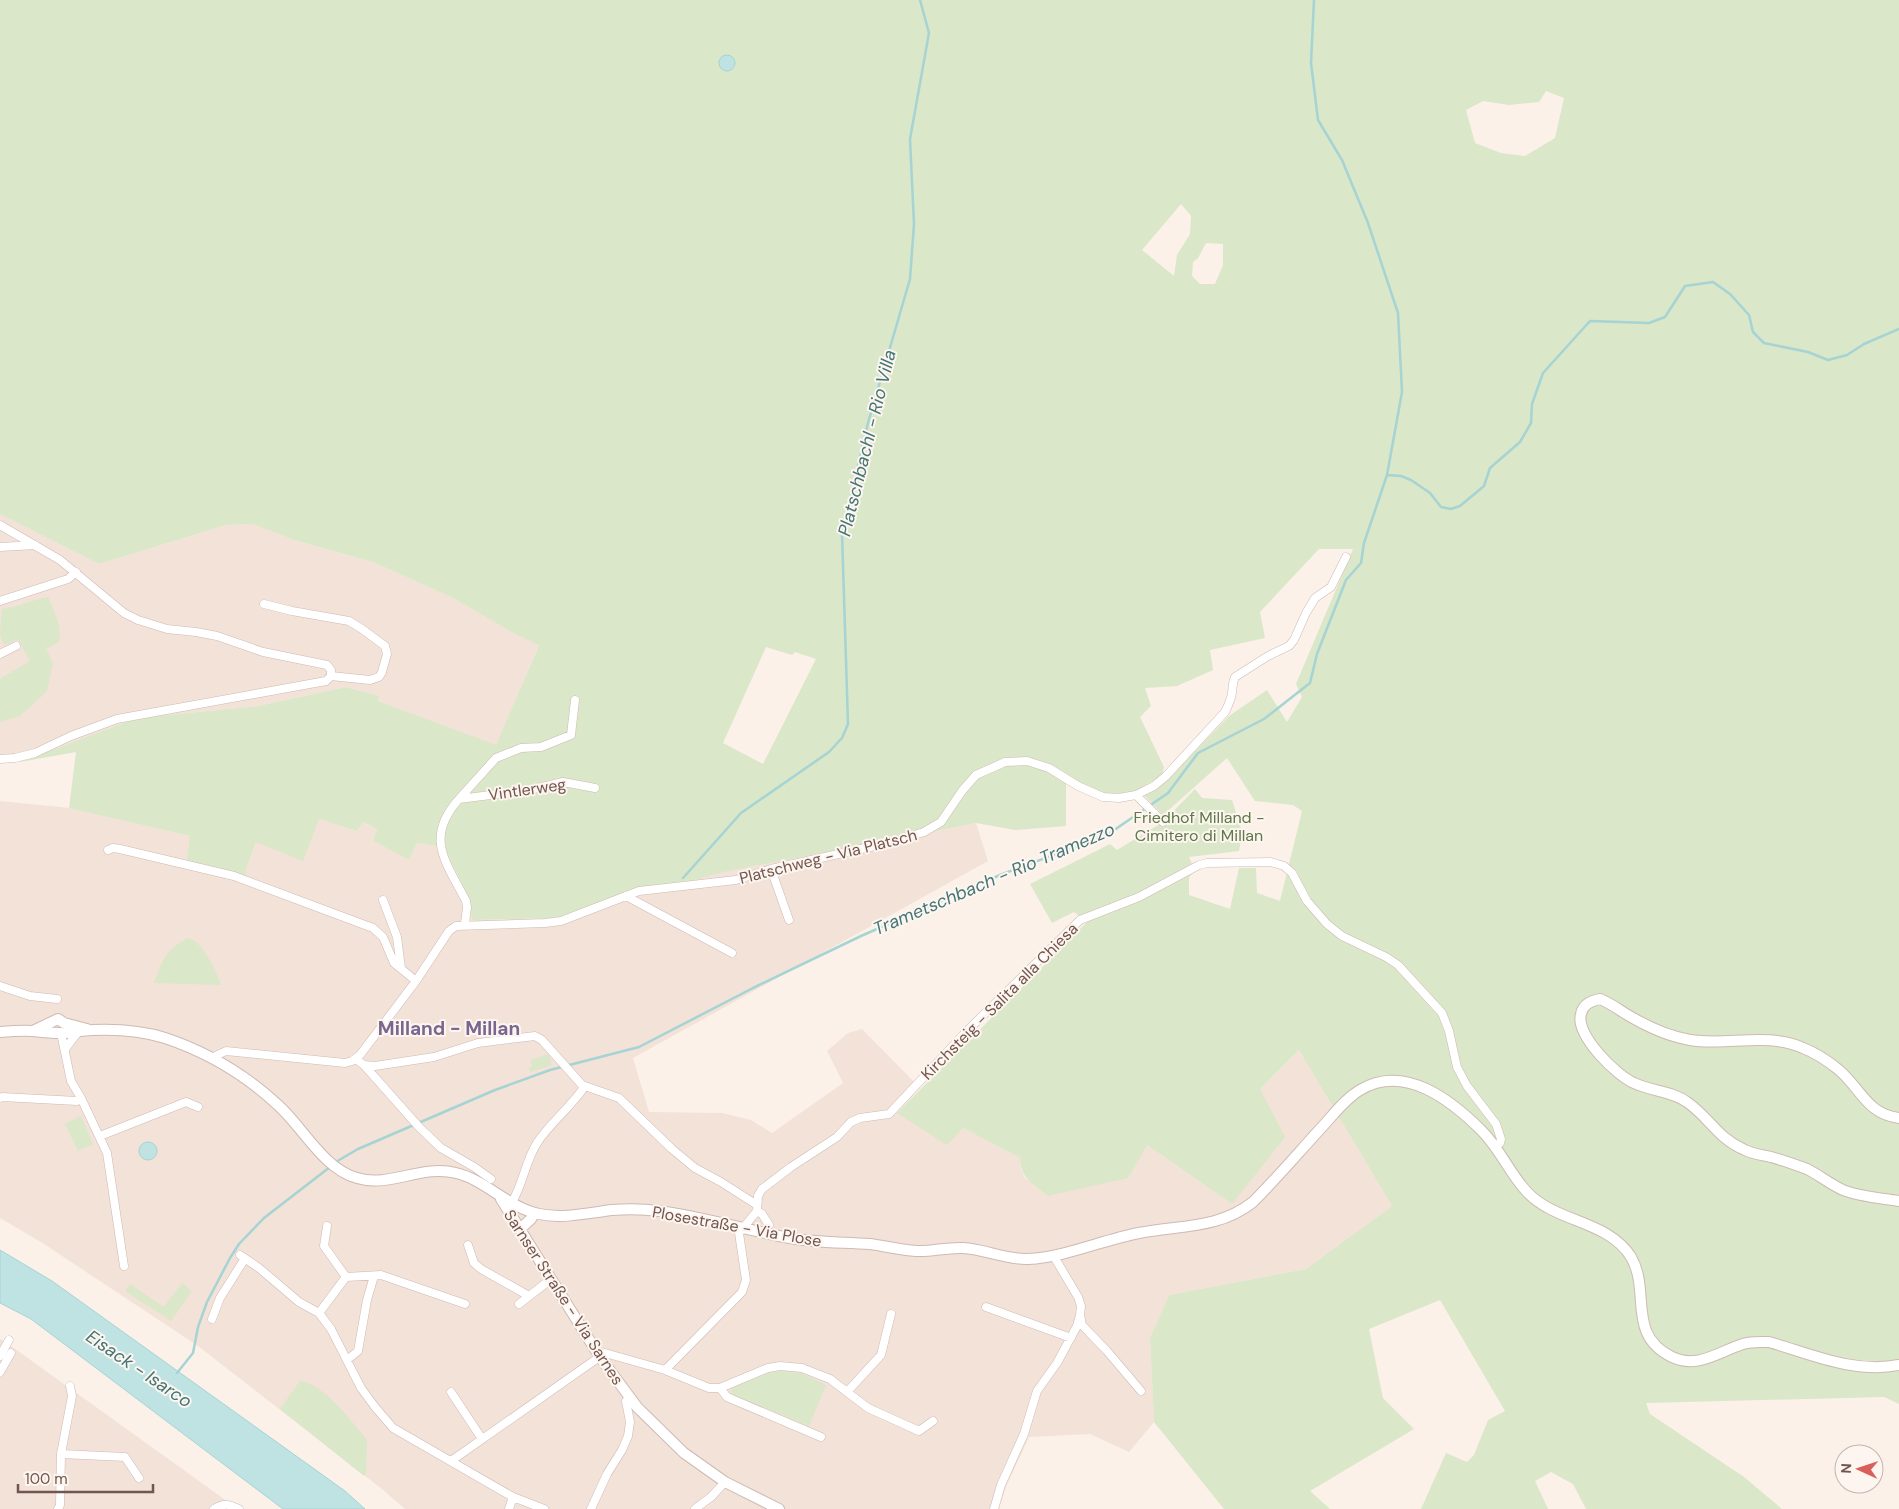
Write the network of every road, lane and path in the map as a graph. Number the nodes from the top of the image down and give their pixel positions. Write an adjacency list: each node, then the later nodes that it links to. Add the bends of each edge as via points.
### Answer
1 (0, 525): 2 (street)
2 (35, 545): 3 (street); 5 (street)
3 (0, 547)
4 (1346, 557): 14 (street, via 1331,586 1315,598 1306,612 1289,646 1235,677 1225,712 1166,776)
5 (76, 572): 6 (street, via 68,579); 10 (street, via 124,613 138,620 166,629 217,636 263,652 327,665)
6 (0, 601)
7 (264, 604): 10 (street, via 349,621 384,646 386,654 379,677 370,680)
8 (16, 646): 9 (street)
9 (0, 654)
10 (331, 676): 12 (street, via 326,681 117,719 35,753)
11 (575, 700): 15 (street, Vintlerweg, via 571,735 496,758)
12 (0, 759)
13 (595, 788): 15 (street, Vintlerweg, via 563,782)
14 (1138, 797): 16 (street); 18 (street, Platschweg - Via Platsch, via 1103,796 1084,789 1049,768 1027,762 1005,762 976,775 941,822 924,832)
15 (459, 799): 22 (street, Vintlerweg, via 446,816 440,835 444,857 466,901)
16 (1163, 822)
17 (108, 850): 24 (street, via 120,849 234,876 367,925 383,937 394,963)
18 (771, 869): 19 (street, Platschweg - Via Platsch, via 725,882); 21 (street)
19 (626, 896): 22 (street, Platschweg - Via Platsch, via 561,921); 23 (street)
20 (383, 900): 24 (street, via 397,937)
21 (789, 920)
22 (465, 924): 25 (street, via 449,931)
23 (732, 953)
24 (401, 968): 25 (street)
25 (416, 981): 34 (street)
26 (0, 986): 27 (street, via 30,996)
27 (57, 999)
28 (58, 1029): 29 (street, Plosestraße - Via Plose); 30 (street, Plosestraße - Via Plose); 31 (street, Plosestraße - Via Plose); 32 (street)
29 (89, 1030): 31 (street, Plosestraße - Via Plose); 33 (street, Plosestraße - Via Plose, via 154,1035)
30 (0, 1032)
31 (78, 1032): 32 (street)
32 (65, 1049): 38 (street, via 68,1072)
33 (211, 1058): 34 (street, via 226,1051 345,1063); 44 (street, Plosestraße - Via Plose, via 270,1098 332,1165 358,1179 389,1180 428,1171 458,1173)
34 (356, 1059): 35 (street)
35 (364, 1065): 36 (street, via 416,1061 478,1043 536,1036); 43 (street, via 441,1148)
36 (584, 1086): 46 (street, via 537,1142); 47 (street, via 619,1098 672,1150)
37 (0, 1098): 38 (street, via 77,1101)
38 (81, 1098): 41 (street)
39 (198, 1107): 41 (street, via 186,1102)
40 (1899, 1118): 45 (street, via 1877,1112 1839,1070 1801,1046 1745,1040 1691,1040 1672,1036 1600,999 1591,1000 1580,1014 1580,1023 1592,1046 1620,1074 1634,1083 1687,1101 1730,1142 1747,1151 1807,1170 1845,1190)
41 (100, 1136): 55 (street, via 106,1153)
42 (1496, 1147): 47 (street, Kirchsteig - Salita alla Chiesa, via 1501,1139 1496,1124 1466,1086 1442,1013 1398,965 1342,936 1327,924 1284,866 1270,862 1228,861 1198,865 1139,897 1080,920 965,1033 889,1114 851,1122 837,1137 762,1189); 54 (street, Plosestraße - Via Plose, via 1463,1114 1428,1090 1406,1082 1372,1084 1351,1097 1237,1214 1213,1222 1137,1233); 73 (street, Plosestraße - Via Plose, via 1535,1200 1554,1212 1605,1232 1624,1249 1638,1278 1642,1323 1649,1338 1670,1356 1698,1362 1757,1341 1865,1368)
43 (491, 1179)
44 (499, 1196): 46 (street, Plosestraße - Via Plose); 52 (street, Sarnser Straße - Via Sarnes)
45 (1899, 1201)
46 (511, 1204): 48 (street, Plosestraße - Via Plose)
47 (757, 1208): 50 (street); 51 (street, Kirchsteig - Salita alla Chiesa)
48 (534, 1213): 51 (street, Plosestraße - Via Plose, via 562,1217 612,1210 657,1211); 52 (street)
49 (328, 1226): 57 (street, via 324,1246)
50 (769, 1226)
51 (743, 1228): 54 (street, Plosestraße - Via Plose, via 792,1239 871,1244 918,1252 964,1248 1016,1258); 74 (street, via 739,1233 746,1280 742,1292)
52 (520, 1229): 58 (street, Sarnser Straße - Via Sarnes)
53 (468, 1245): 59 (street, via 474,1263 481,1269)
54 (1054, 1255): 65 (street, via 1078,1297)
55 (124, 1266)
56 (374, 1276): 57 (street); 60 (street, via 381,1275); 72 (street, via 366,1300 358,1351)
57 (346, 1277): 63 (street)
58 (551, 1279): 59 (street); 71 (street, Sarnser Straße - Via Sarnes)
59 (528, 1296): 61 (street)
60 (465, 1304)
61 (519, 1304)
62 (986, 1307): 67 (street)
63 (319, 1313): 66 (street, via 299,1302 242,1258); 72 (street)
64 (891, 1314): 80 (street, via 881,1355)
65 (1080, 1315): 67 (street); 78 (street, via 1087,1332)
66 (212, 1319)
67 (1071, 1338): 98 (street, via 1037,1391 1024,1434)
68 (9, 1340): 70 (street)
69 (11, 1354): 75 (street)
70 (0, 1356)
71 (600, 1357): 74 (street, via 605,1353); 81 (street, Sarnser Straße - Via Sarnes); 84 (street)
72 (346, 1360): 86 (street, via 375,1407 393,1428)
73 (1899, 1365)
74 (665, 1370): 77 (street, via 709,1388)
75 (0, 1372)
76 (70, 1386): 85 (street, via 72,1396)
77 (720, 1388): 80 (street, via 753,1373 780,1366 802,1368 830,1379); 83 (street, via 726,1397)
78 (1141, 1391)
79 (451, 1392): 84 (street)
80 (847, 1392): 82 (street, via 868,1408 919,1430)
81 (629, 1398): 88 (street, Sarnser Straße - Via Sarnes, via 684,1454); 95 (street, Sarnser Straße - Via Sarnes, via 626,1401 630,1422 628,1436)
82 (933, 1421)
83 (821, 1437)
84 (482, 1439): 86 (street)
85 (61, 1454): 87 (street, via 125,1457); 90 (street)
86 (451, 1461): 89 (street)
87 (139, 1478)
88 (725, 1482): 96 (street); 97 (street, Sarnser Straße - Via Sarnes)
89 (513, 1497): 93 (street); 94 (street)
90 (58, 1509)
91 (214, 1509): 92 (street, via 228,1504)
92 (239, 1509)
93 (508, 1509)
94 (544, 1509)
95 (591, 1509)
96 (696, 1509)
97 (779, 1509)
98 (994, 1509)

